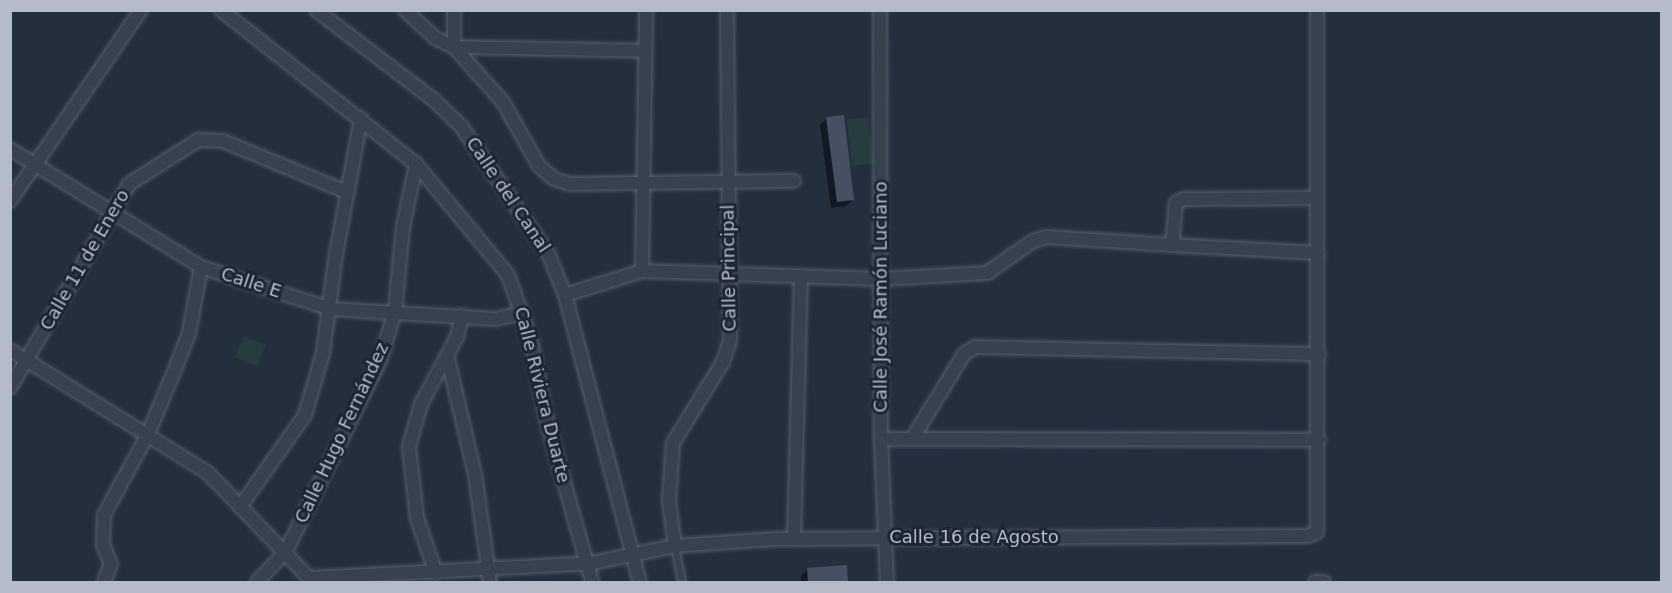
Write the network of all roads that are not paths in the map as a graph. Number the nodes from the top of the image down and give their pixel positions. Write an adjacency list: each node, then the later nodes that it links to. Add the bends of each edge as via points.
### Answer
1 (141, 10): 14 (street)
2 (220, 10): 12 (street, Calle Riviera Duarte)
3 (316, 10): 30 (street, Calle del Canal, via 435,101 461,126 548,253)
4 (405, 10): 10 (street, via 435,38)
5 (454, 10): 10 (street)
6 (646, 10): 11 (street)
7 (727, 10): 18 (street, Calle Principal)
8 (880, 10): 29 (street, Calle José Ramón Luciano)
9 (1317, 10): 20 (street)
10 (454, 47): 11 (street); 16 (street, via 503,102 539,166 554,179 570,184)
11 (644, 51): 16 (street)
12 (361, 118): 15 (street, Calle Riviera Duarte); 19 (street)
13 (10, 149): 14 (street, Calle E)
14 (35, 163): 21 (street); 22 (street, Calle E)
15 (416, 164): 32 (street, Calle Hugo Fernández, via 403,227); 33 (street, Calle Riviera Duarte, via 497,260)
16 (642, 180): 18 (street); 26 (street)
17 (794, 181): 18 (street)
18 (727, 182): 27 (street, Calle Principal)
19 (347, 192): 22 (street, Calle 11 de Enero, via 210,138 198,140 129,184); 31 (street)
20 (1317, 198): 23 (street, via 1184,199 1176,203); 24 (street)
21 (10, 201)
22 (114, 216): 25 (street, Calle E); 38 (street, Calle 11 de Enero)
23 (1172, 245): 24 (street); 29 (street, via 1046,237 1033,240 987,273)
24 (1318, 253): 36 (street)
25 (201, 267): 31 (street, Calle E); 40 (street, via 189,333)
26 (642, 271): 27 (street); 30 (street)
27 (731, 276): 28 (street); 47 (street, Calle Principal, via 730,340 723,362 673,443 669,501)
28 (801, 276): 29 (street); 46 (street)
29 (881, 279): 41 (street, Calle José Ramón Luciano)
30 (565, 295): 49 (street, Calle del Canal)
31 (331, 309): 32 (street, Calle E); 44 (street, via 305,415)
32 (395, 311): 34 (street, Calle E); 48 (street, Calle Hugo Fernández, via 380,361)
33 (523, 313): 34 (street, Calle E, via 496,319); 50 (street, Calle Riviera Duarte)
34 (462, 316): 37 (street)
35 (10, 350): 38 (street)
36 (1319, 354): 42 (street, via 975,347 964,354); 43 (street)
37 (447, 355): 51 (street, via 475,474); 52 (street, via 421,404 409,447 417,518)
38 (27, 360): 39 (street, Calle 11 de Enero); 40 (street)
39 (10, 388)
40 (148, 434): 44 (street, via 208,473); 54 (street, via 104,515 104,545 111,564)
41 (881, 439): 42 (street); 45 (street, Calle José Ramón Luciano)
42 (912, 439): 43 (street)
43 (1318, 440): 45 (street, Calle 16 de Agosto, via 1317,532 1308,536)
44 (240, 507): 48 (street)
45 (886, 538): 46 (street, Calle 16 de Agosto); 60 (street, Calle José Ramón Luciano)
46 (794, 539): 47 (street, Calle 16 de Agosto)
47 (675, 546): 49 (street, Calle 16 de Agosto); 59 (lane)
48 (286, 550): 53 (street); 55 (street, Calle Hugo Fernández)
49 (630, 555): 50 (street, Calle 16 de Agosto); 58 (street, Calle del Canal)
50 (589, 563): 51 (street, Calle 16 de Agosto); 57 (street, Calle Riviera Duarte)
51 (487, 568): 52 (street, Calle 16 de Agosto); 56 (street)
52 (436, 573): 53 (street, Calle 16 de Agosto)
53 (311, 580)
54 (104, 582)
55 (257, 582)
56 (490, 582)
57 (592, 582)
58 (640, 582)
59 (682, 582)
60 (887, 582)
61 (1315, 582): 62 (street)
62 (1324, 582)

